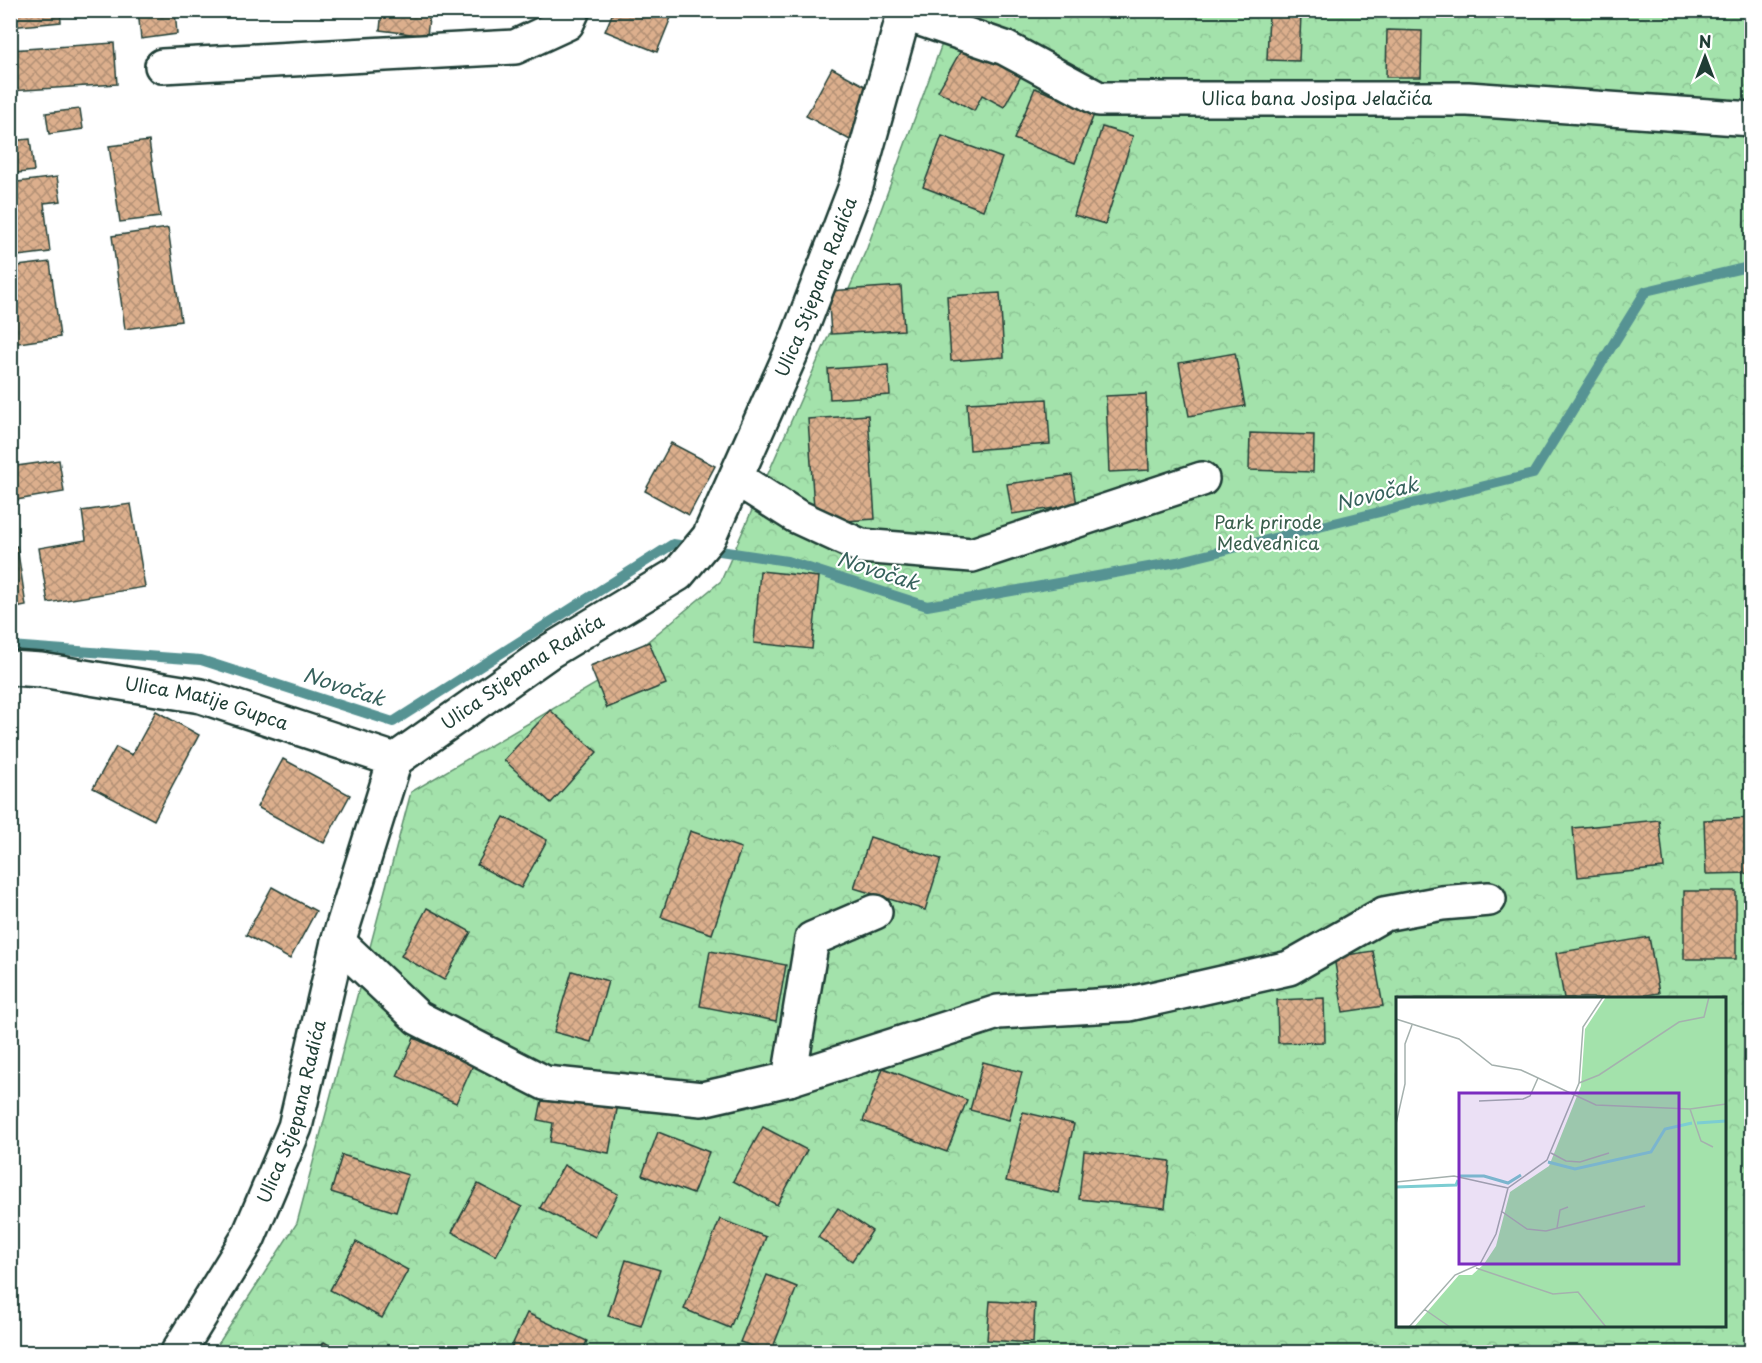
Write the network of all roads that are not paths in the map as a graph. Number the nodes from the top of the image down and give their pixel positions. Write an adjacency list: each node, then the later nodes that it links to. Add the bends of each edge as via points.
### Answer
1 (573, 10): 3 (street, via 567,23 516,47)
2 (903, 11): 4 (street, Ulica bana Josipa Jelačića, via 1005,48 1099,99 1468,99); 5 (street, Ulica Stjepana Radića, via 856,186 797,340)
3 (162, 66)
4 (1752, 119)
5 (736, 478): 6 (street, via 796,516 861,546 972,555); 8 (street, Ulica Stjepana Radića, via 709,537 678,574 550,651)
6 (1202, 480)
7 (26, 669): 8 (street, Ulica Matije Gupca, via 201,696)
8 (395, 760): 11 (street, Ulica Stjepana Radića)
9 (1488, 899): 12 (street, via 1384,914 1289,968 1129,1004 998,1012)
10 (875, 912): 12 (street, via 812,939)
11 (338, 942): 12 (street, via 418,1018 545,1083 702,1098); 13 (street, Ulica Stjepana Radića, via 296,1127 248,1238)
12 (789, 1079)
13 (178, 1353)

